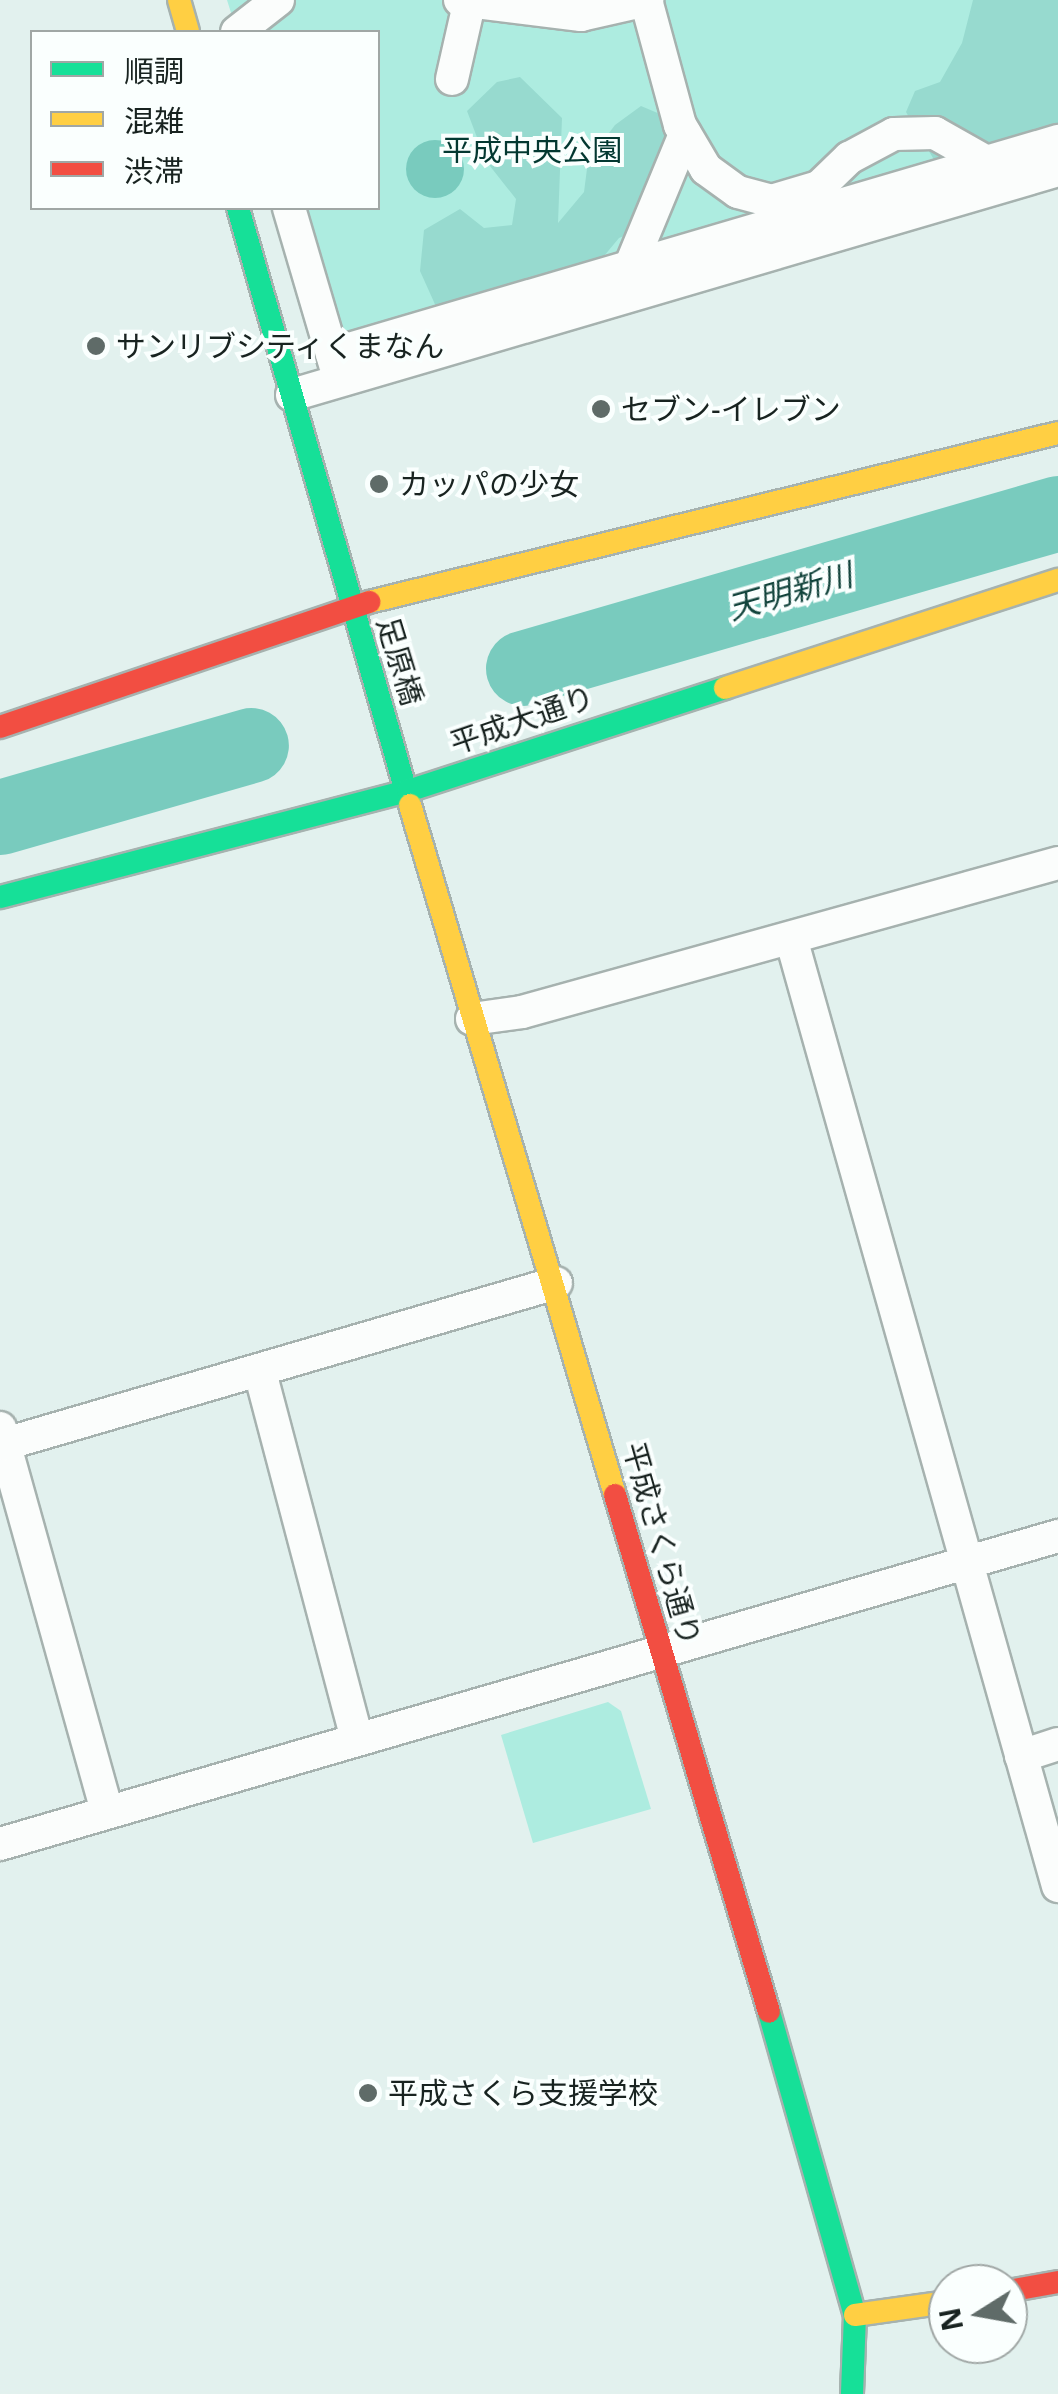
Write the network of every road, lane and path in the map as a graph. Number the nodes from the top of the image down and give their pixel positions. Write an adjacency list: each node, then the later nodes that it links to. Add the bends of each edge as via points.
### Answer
1 (178, 0): 6 (street)
2 (228, 0): 7 (street)
3 (278, 0): 8 (street)
4 (646, 0): 5 (street, via 582,15); 10 (street)
5 (465, 2): 9 (street)
6 (187, 30)
7 (236, 30)
8 (240, 30)
9 (452, 79)
10 (686, 134): 12 (street, via 706,169 738,192 771,201 819,187 850,158 894,134 935,133); 16 (street)
11 (1058, 142): 12 (street)
12 (988, 163): 16 (street)
13 (1058, 170): 17 (street)
14 (239, 210): 17 (street)
15 (290, 210): 16 (street, via 334,359)
16 (630, 267)
17 (292, 395): 20 (street)
18 (1058, 433): 20 (street)
19 (1058, 580): 22 (street, 平成大通り)
20 (352, 606): 21 (street); 22 (street, 足原橋)
21 (0, 727)
22 (408, 791): 24 (street, 平成大通り); 26 (street, 平成さくら通り)
23 (1058, 863): 25 (street)
24 (0, 897)
25 (791, 938): 26 (street, via 522,1012); 31 (street)
26 (472, 1019): 27 (street, 平成さくら通り)
27 (556, 1283): 28 (street); 32 (street, 平成さくら通り)
28 (260, 1372): 29 (street); 33 (street)
29 (2, 1436): 36 (street)
30 (1058, 1536): 31 (street)
31 (967, 1561): 32 (street); 35 (street)
32 (662, 1652): 33 (street); 42 (street, 平成さくら通り)
33 (356, 1736): 36 (street)
34 (1058, 1744): 35 (street)
35 (1021, 1756): 38 (street)
36 (107, 1812): 37 (street)
37 (0, 1844)
38 (1058, 1886)
39 (1058, 2282): 40 (street)
40 (1028, 2287)
41 (928, 2305): 42 (street)
42 (854, 2315): 43 (street, 平成さくら通り)
43 (852, 2394)

